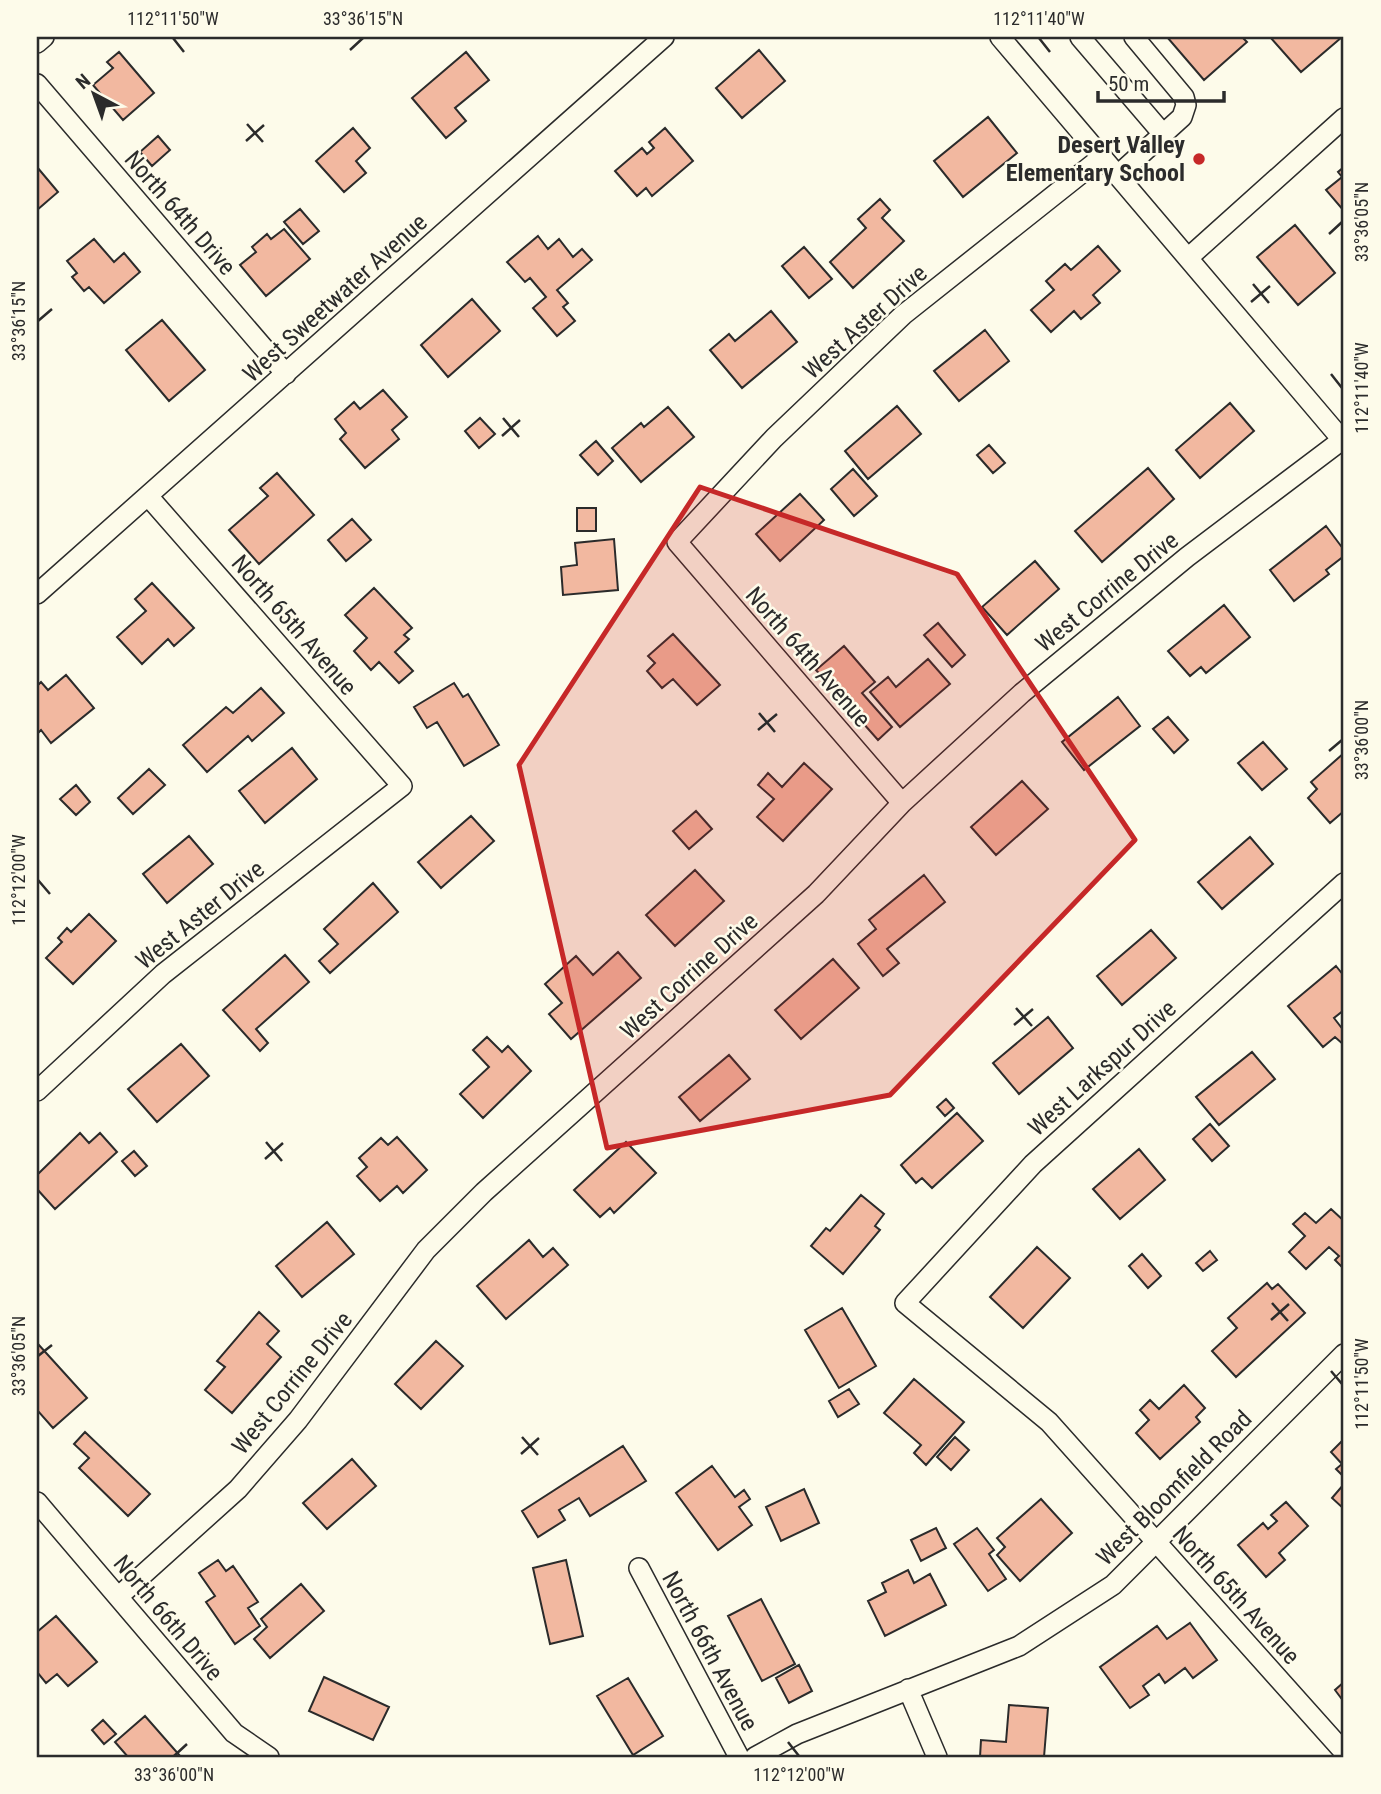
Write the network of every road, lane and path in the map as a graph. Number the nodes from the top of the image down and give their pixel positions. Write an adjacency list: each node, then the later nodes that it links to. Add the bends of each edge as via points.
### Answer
1 (44, 37): 6 (street)
2 (664, 37): 13 (street, West Sweetwater Avenue)
3 (1000, 37): 10 (street)
4 (1080, 37): 9 (street)
5 (1134, 37): 9 (street, via 1184,97 1182,117)
6 (37, 43)
7 (37, 85): 13 (street, North 64th Drive)
8 (1344, 118): 12 (street)
9 (1163, 134): 11 (street)
10 (1102, 157): 11 (street); 16 (street, West Aster Drive, via 903,316 774,438)
11 (1118, 175): 12 (street)
12 (1188, 258): 14 (street)
13 (286, 374): 15 (street, West Sweetwater Avenue)
14 (1343, 441): 19 (street, West Corrine Drive, via 1187,557 1022,693)
15 (148, 496): 17 (street, West Sweetwater Avenue); 18 (street, North 65th Avenue)
16 (677, 542): 19 (street, North 64th Avenue)
17 (37, 594)
18 (402, 786): 21 (street, West Aster Drive, via 163,974)
19 (902, 803): 27 (street, West Corrine Drive, via 816,894 484,1192 426,1250 298,1420 237,1489)
20 (1344, 883): 22 (street, West Larkspur Drive, via 1033,1164)
21 (37, 1091)
22 (905, 1303): 25 (street, North 65th Avenue, via 1049,1422)
23 (1344, 1354): 25 (street, West Bloomfield Road)
24 (37, 1502): 27 (street, North 66th Drive)
25 (1157, 1544): 28 (street, West Bloomfield Road, via 1113,1585 1019,1646); 29 (street, North 65th Avenue)
26 (639, 1568): 31 (street, North 66th Avenue)
27 (118, 1597): 30 (street, North 66th Drive, via 234,1733)
28 (908, 1689): 32 (street, West Bloomfield Road, via 797,1734); 33 (street)
29 (1344, 1752)
30 (269, 1757)
31 (739, 1757)
32 (755, 1757)
33 (937, 1757)

